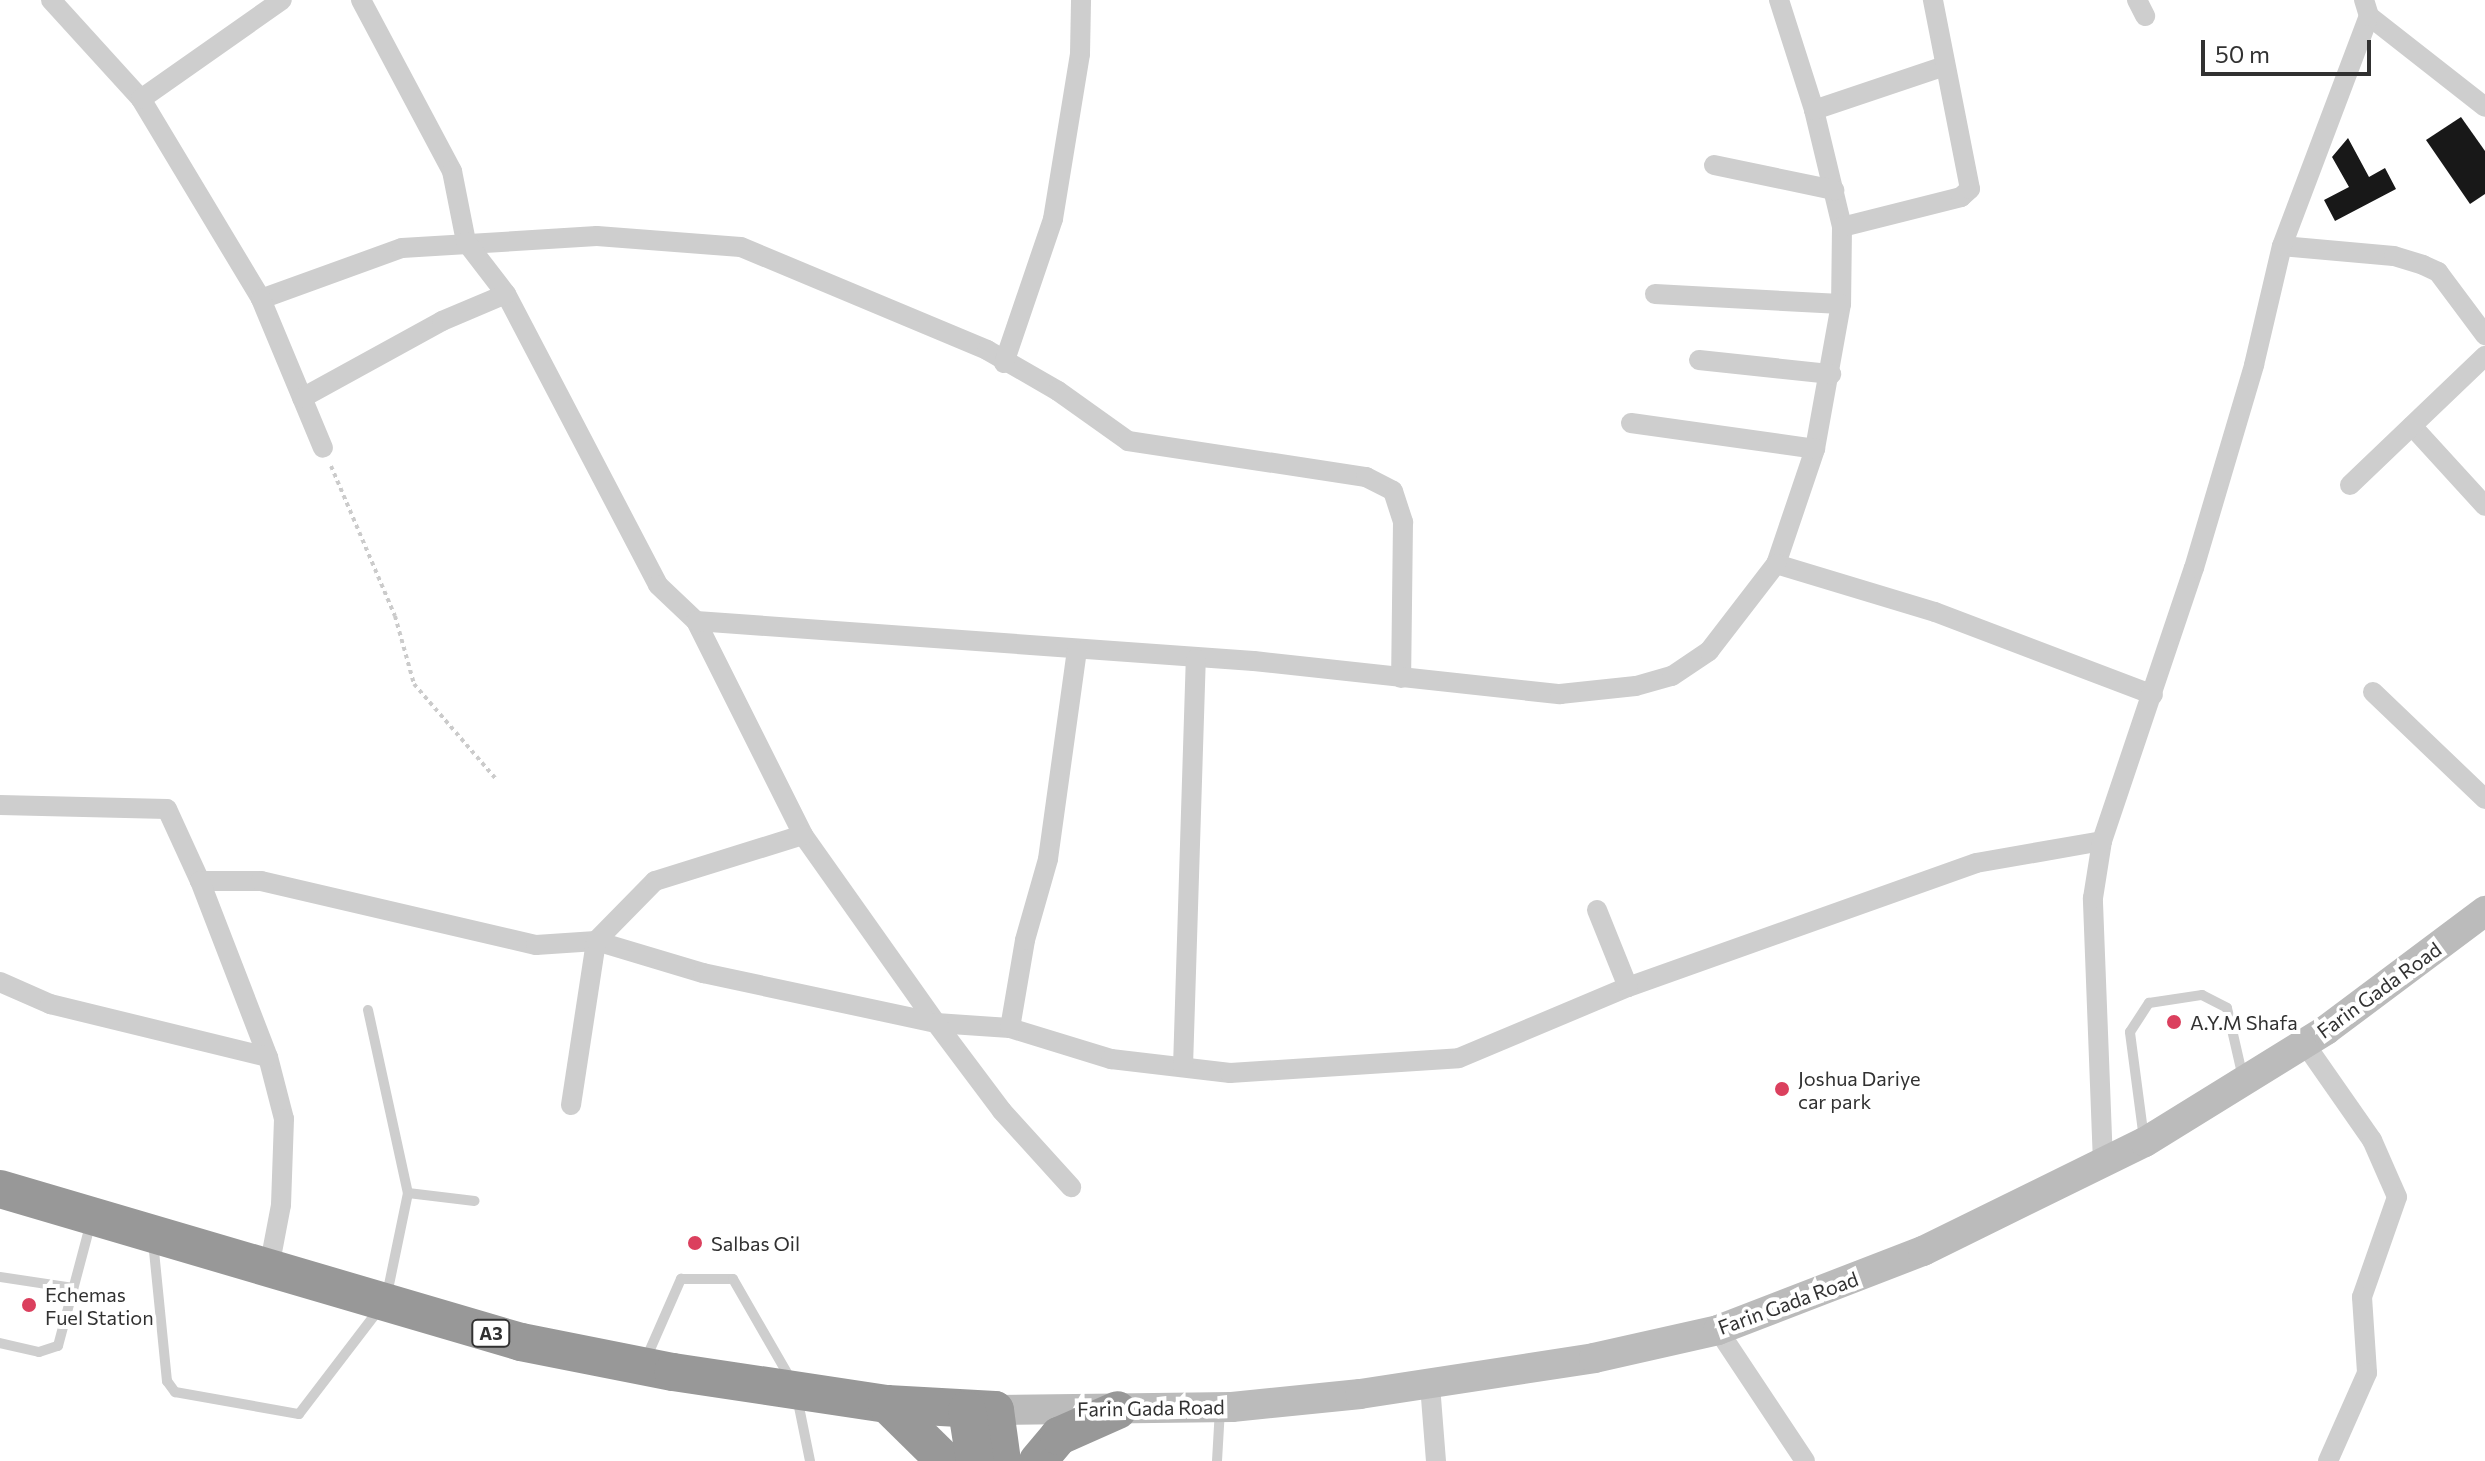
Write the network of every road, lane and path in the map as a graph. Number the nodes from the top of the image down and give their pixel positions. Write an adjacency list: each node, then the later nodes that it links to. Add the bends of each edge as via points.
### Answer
1 (51, 0): 9 (street)
2 (282, 0): 9 (street)
3 (361, 0): 15 (street, via 452,171)
4 (1081, 0): 24 (street, via 1080,54 1053,219)
5 (1779, 0): 11 (street)
6 (1933, 0): 8 (street)
7 (2366, 8): 10 (street); 16 (street)
8 (1945, 66): 11 (street); 14 (street, via 1968,194)
9 (141, 99): 19 (street)
10 (2485, 107)
11 (1814, 110): 13 (street)
12 (1714, 165): 13 (street)
13 (1834, 190): 14 (street)
14 (1842, 227): 20 (street)
15 (466, 242): 17 (street); 19 (street, via 402,248); 24 (street, via 597,236 741,247 817,275 987,350)
16 (2282, 246): 21 (street, via 2394,256 2423,265 2438,272); 39 (street, via 2254,365)
17 (506, 294): 26 (street, via 442,321); 34 (street, via 658,585)
18 (1655, 294): 20 (street)
19 (261, 299): 26 (street)
20 (1841, 304): 25 (street)
21 (2485, 335)
22 (2485, 356): 28 (street)
23 (1699, 360): 25 (street)
24 (1004, 363): 37 (street, via 1058,391 1128,441 1366,477 1393,491 1403,522)
25 (1831, 374): 30 (street)
26 (302, 398): 29 (street)
27 (1631, 423): 30 (street)
28 (2412, 426): 31 (street); 32 (street)
29 (323, 448): 40 (path, via 395,616 414,684)
30 (1815, 449): 33 (street)
31 (2350, 485)
32 (2485, 506)
33 (1776, 564): 37 (street, via 1709,651 1672,676 1636,686 1560,694); 39 (street, via 1935,612)
34 (696, 621): 35 (street); 43 (street)
35 (1077, 651): 36 (street); 53 (street, via 1048,859 1025,940)
36 (1196, 659): 37 (street); 56 (street)
37 (1401, 678)
38 (2373, 692): 41 (street)
39 (2153, 695): 44 (street)
40 (495, 778)
41 (2485, 799)
42 (0, 805): 45 (street, via 167,809)
43 (803, 835): 48 (street, via 655,881); 52 (street)
44 (2102, 841): 50 (street, via 1976,863); 60 (street, via 2093,898)
45 (200, 881): 48 (street, via 261,881 536,945); 55 (street)
46 (1597, 910): 50 (street)
47 (2485, 911): 54 (main road, Farin Gada Road)
48 (596, 941): 52 (street, via 703,973); 58 (street)
49 (0, 982): 55 (street, via 50,1004)
50 (1628, 987): 56 (street, via 1459,1058 1230,1073)
51 (368, 1010): 63 (lane)
52 (936, 1023): 53 (street); 61 (street, via 1002,1111)
53 (1010, 1028): 56 (street, via 1111,1059)
54 (2305, 1044): 57 (main road, Farin Gada Road); 88 (street, via 2372,1140 2397,1197 2362,1297 2367,1373)
55 (268, 1057): 67 (street, via 287,1138)
56 (1183, 1067)
57 (2244, 1084): 59 (main road, Farin Gada Road); 59 (lane, via 2227,1008 2202,995 2149,1003 2130,1032)
58 (571, 1105)
59 (2145, 1142): 60 (main road, Farin Gada Road)
60 (2103, 1163): 71 (main road, Farin Gada Road, via 1923,1251)
61 (1071, 1187)
62 (0, 1189): 65 (highway, A3)
63 (408, 1193): 64 (lane); 70 (lane)
64 (475, 1201)
65 (93, 1216): 66 (highway, A3); 69 (lane)
66 (152, 1233): 67 (highway, A3); 70 (lane, via 167,1381 175,1392 299,1414)
67 (269, 1268): 70 (highway, A3)
68 (0, 1277): 69 (lane)
69 (73, 1288): 72 (lane, via 58,1346 50,1352)
70 (385, 1302): 73 (highway, A3, via 521,1342)
71 (1718, 1330): 74 (main road, Farin Gada Road, via 1594,1358); 87 (street)
72 (0, 1343)
73 (642, 1367): 75 (highway, A3); 75 (lane, via 681,1279 733,1279)
74 (1430, 1385): 77 (main road, Farin Gada Road); 86 (street)
75 (796, 1388): 76 (highway, A3); 80 (lane)
76 (887, 1404): 78 (highway, A3); 81 (highway)
77 (1220, 1407): 79 (main road, Farin Gada Road); 85 (lane)
78 (981, 1410): 79 (main road, Farin Gada Road); 82 (highway); 83 (highway)
79 (1118, 1410): 84 (highway, via 1059,1436)
80 (810, 1461)
81 (945, 1461)
82 (975, 1461)
83 (1002, 1461)
84 (1038, 1461)
85 (1217, 1461)
86 (1436, 1461)
87 (1805, 1461)
88 (2328, 1461)

